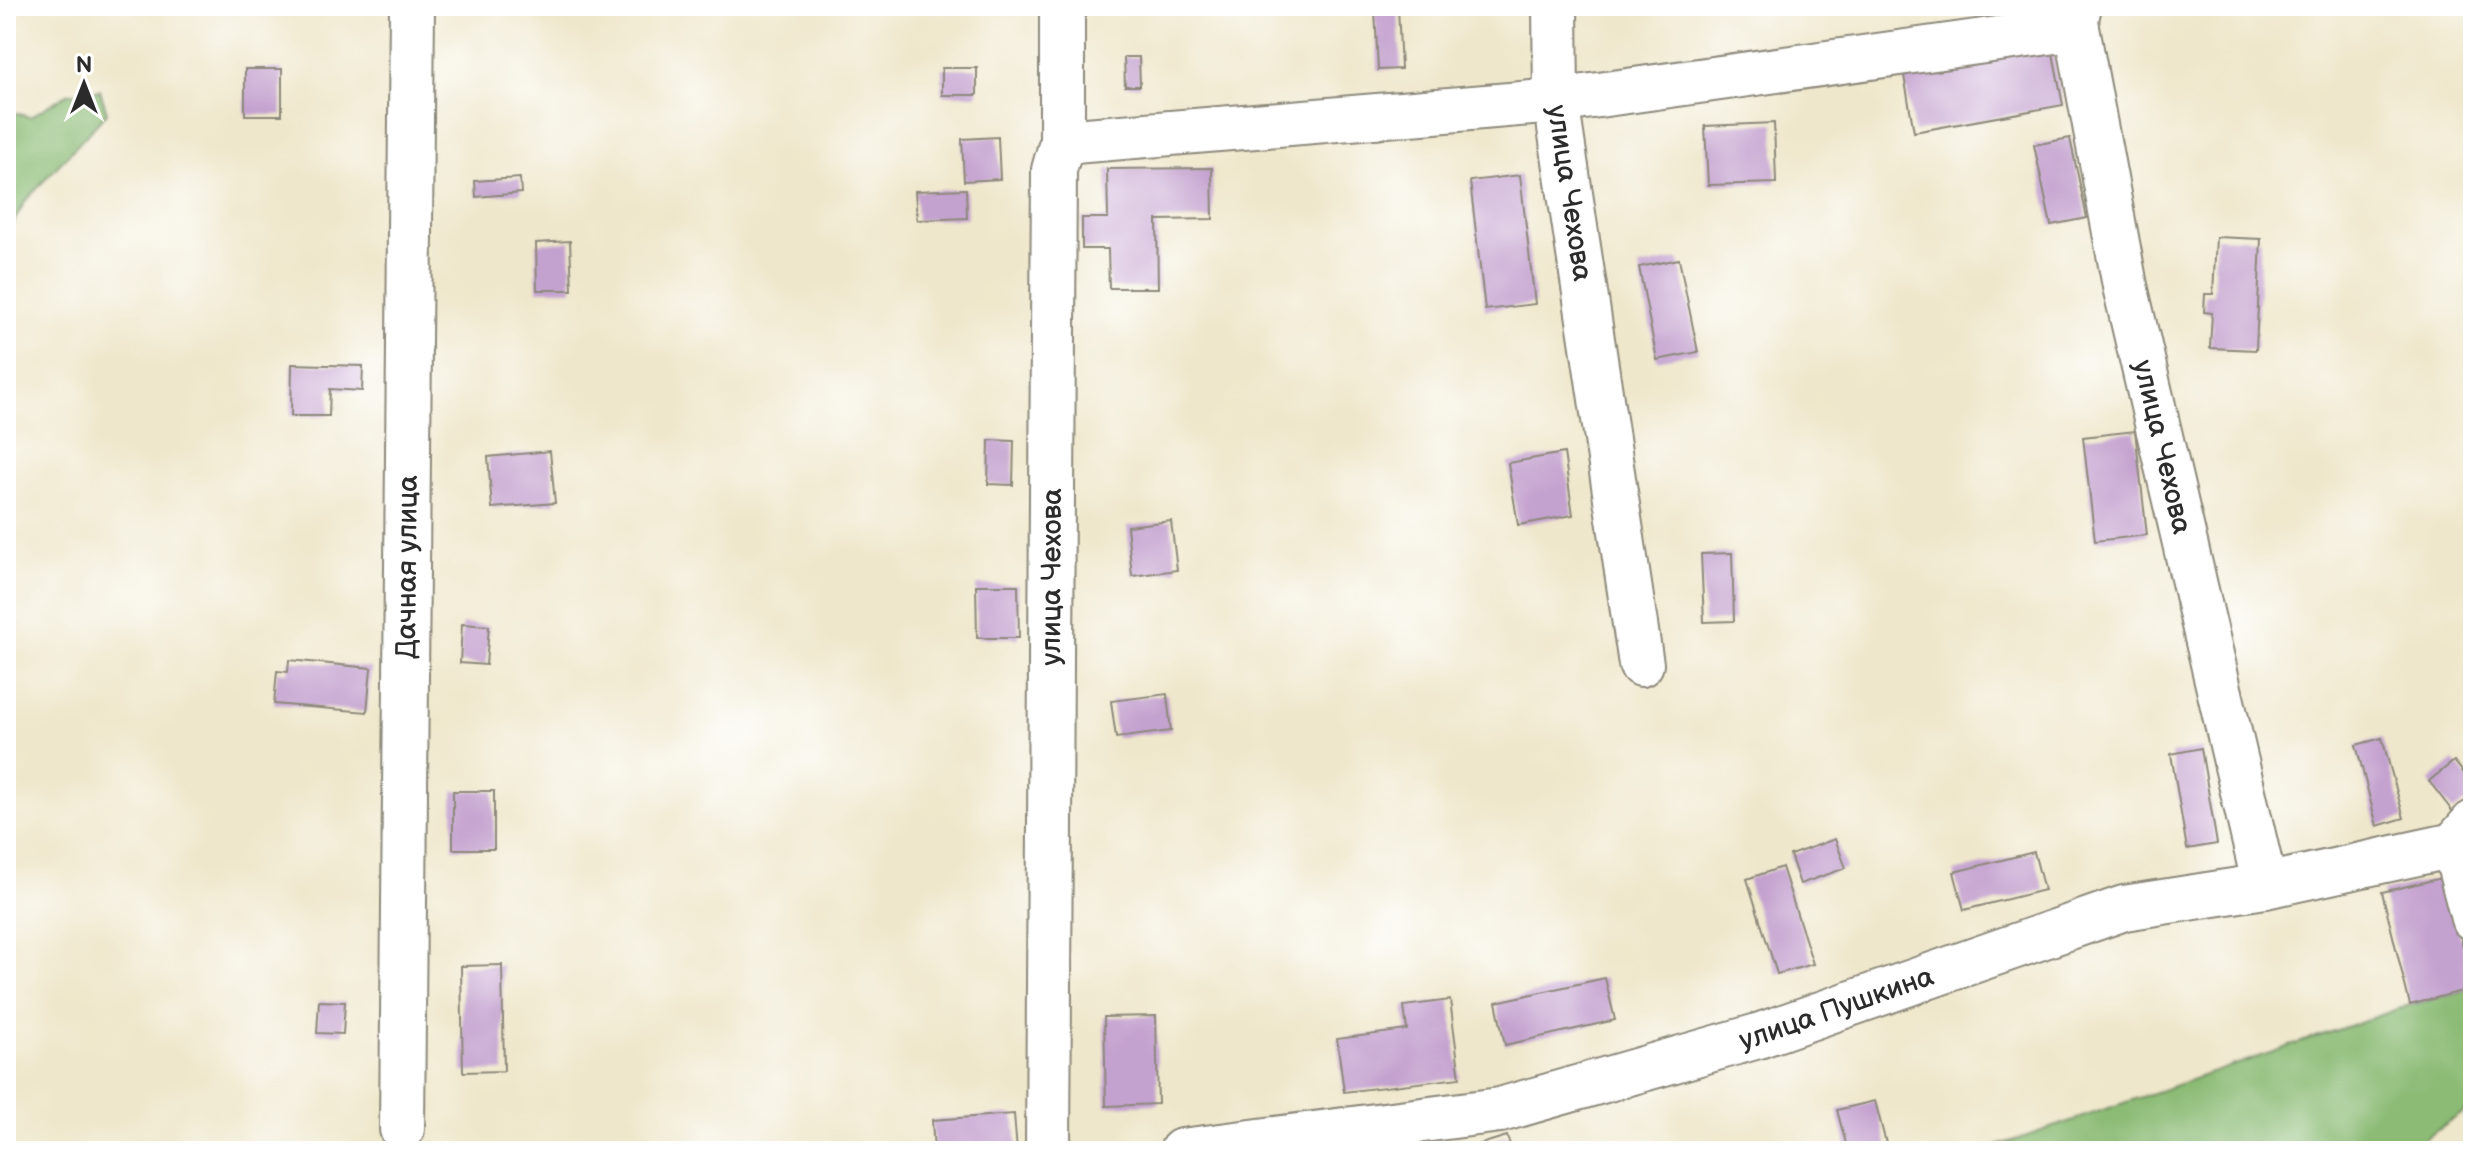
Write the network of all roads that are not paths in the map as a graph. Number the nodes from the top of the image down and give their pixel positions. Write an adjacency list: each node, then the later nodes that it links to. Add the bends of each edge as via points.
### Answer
1 (412, 6): 11 (street, Дачная улица)
2 (1062, 6): 6 (street, улица Чехова)
3 (1555, 6): 5 (street, улица Чехова)
4 (2078, 17): 5 (street); 9 (street, улица Чехова, via 2125,286)
5 (1556, 101): 6 (street); 7 (street, улица Чехова)
6 (1062, 142): 12 (street, улица Чехова, via 1054,170)
7 (1641, 664)
8 (2464, 834): 9 (street, улица Пушкина); 10 (street)
9 (2265, 886): 13 (street, улица Пушкина, via 2124,908 1758,1036 1500,1110)
10 (2473, 918)
11 (402, 1129)
12 (1048, 1151)
13 (1182, 1151)

